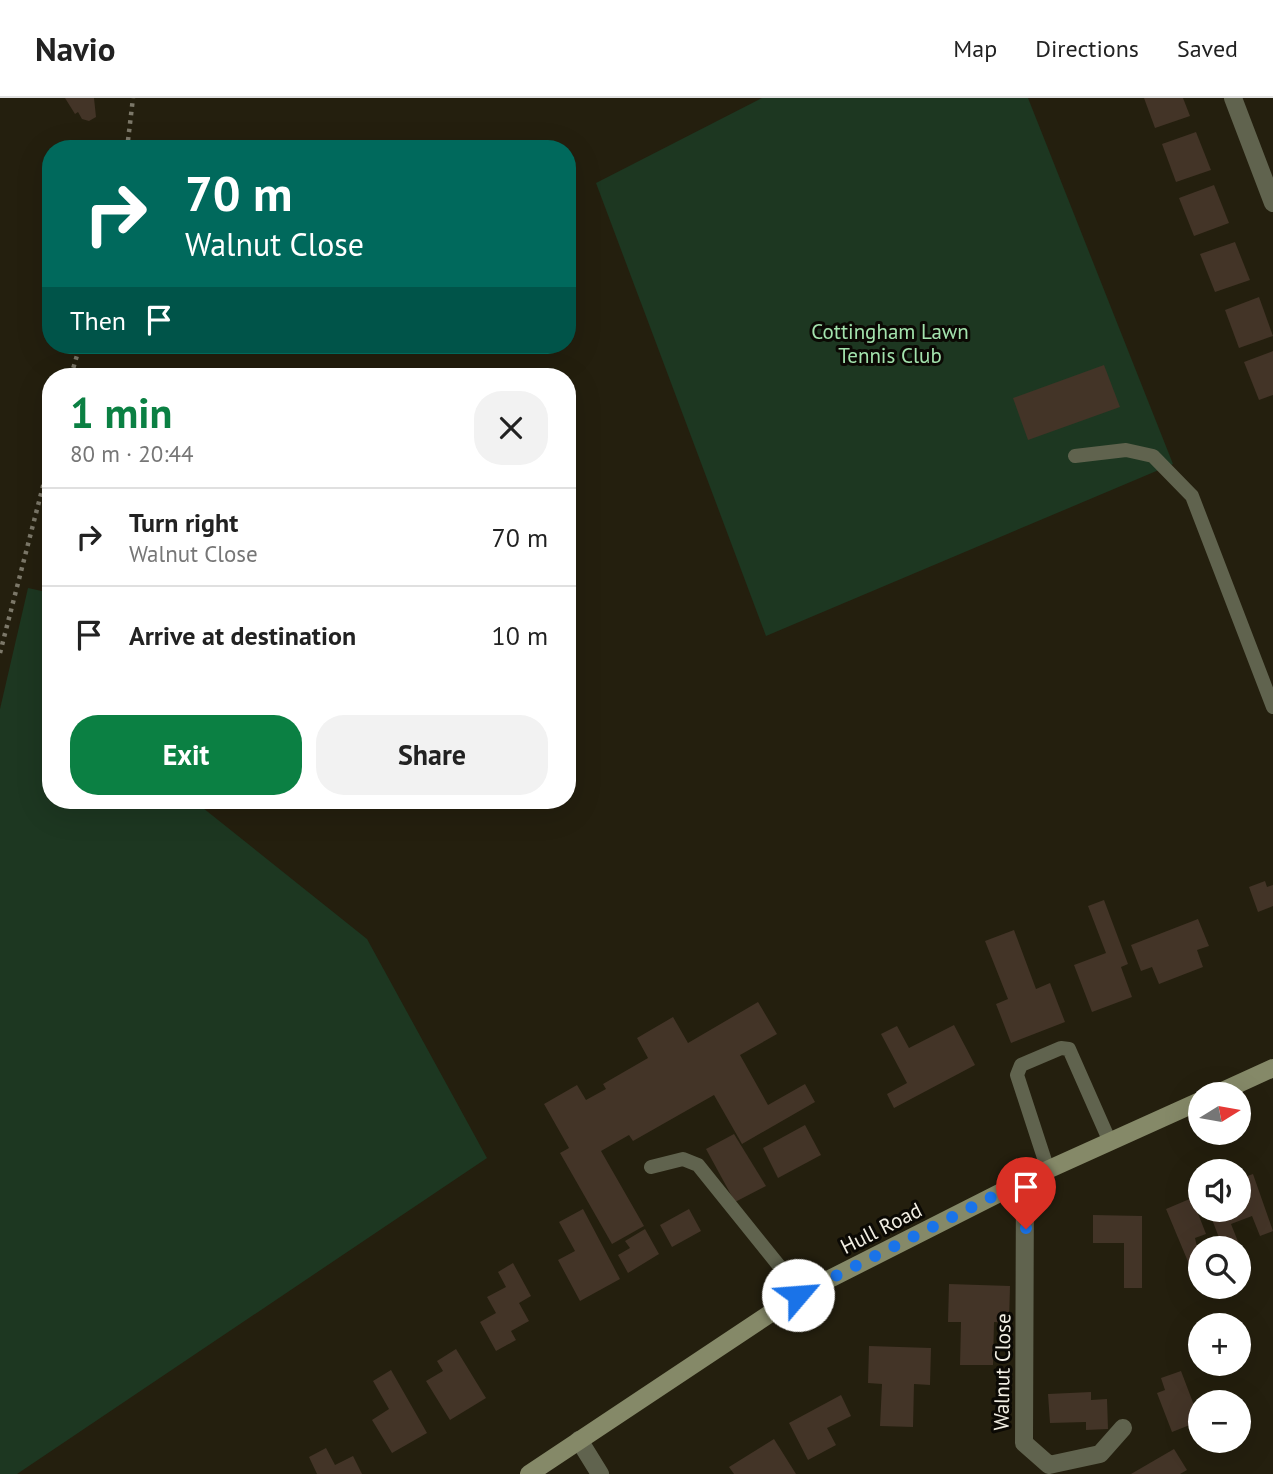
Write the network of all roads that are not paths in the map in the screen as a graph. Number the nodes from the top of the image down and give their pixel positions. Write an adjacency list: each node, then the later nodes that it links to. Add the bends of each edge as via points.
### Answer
1 (1233, 98): 2 (street)
2 (1273, 203)
3 (1075, 456): 4 (lane, via 1126,450 1153,456 1192,496)
4 (1273, 707)
5 (1273, 1068): 6 (main road)
6 (1242, 1082)
7 (1188, 1106): 8 (main road, Hull Road)
8 (1110, 1142): 10 (main road, Hull Road); 10 (lane, via 1069,1049 1021,1065 1017,1075)
9 (651, 1167): 12 (lane, via 683,1159 698,1165 784,1272)
10 (1048, 1170): 11 (main road, Hull Road)
11 (1025, 1180): 12 (main road, Hull Road); 13 (street, Walnut Close, via 1024,1443 1049,1465 1100,1454)
12 (815, 1287): 14 (main road, Hull Road)
13 (1123, 1428)
14 (579, 1440): 15 (main road, Hull Road); 16 (street)
15 (529, 1474)
16 (600, 1474)

